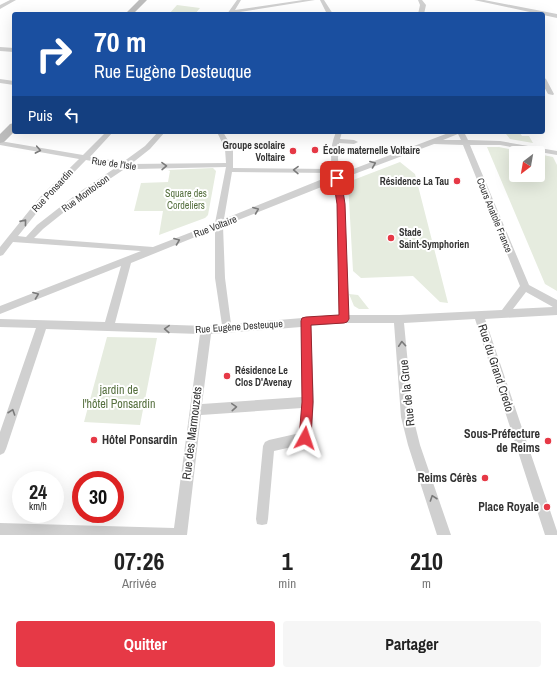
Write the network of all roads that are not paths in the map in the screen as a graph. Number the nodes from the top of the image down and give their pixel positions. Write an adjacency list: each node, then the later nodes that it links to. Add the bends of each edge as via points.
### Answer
1 (14, 0): 8 (street)
2 (143, 0): 9 (main road)
3 (239, 0): 10 (street)
4 (313, 0): 11 (street)
5 (322, 0): 12 (street)
6 (420, 0): 13 (street, via 423,5)
7 (476, 0): 14 (street)
8 (0, 7)
9 (131, 12)
10 (232, 12)
11 (237, 12)
12 (329, 12)
13 (421, 12)
14 (537, 12)
15 (545, 14): 16 (street)
16 (557, 16)
17 (0, 49): 18 (street)
18 (12, 50)
19 (0, 81): 20 (street)
20 (12, 83)
21 (545, 87): 22 (street); 23 (street)
22 (557, 87)
23 (554, 92)
24 (12, 128): 31 (main road)
25 (108, 134): 37 (street, Rue Ponsardin)
26 (160, 134): 38 (street, Rue Montoison)
27 (221, 134): 39 (street, via 229,149)
28 (338, 134): 40 (street, via 334,147)
29 (451, 134): 34 (street, Rue Voltaire)
30 (462, 134): 35 (street, Cours Anatole France)
31 (0, 141): 37 (street, Rue de l'Isle, one-way to 37)
32 (341, 141): 33 (street)
33 (354, 142)
34 (429, 142): 35 (street, Rue Voltaire); 40 (street, Rue Voltaire, one-way to 34)
35 (465, 142): 36 (street, Rue Voltaire, via 500,143); 47 (street, Cours Anatole France)
36 (557, 153)
37 (83, 158): 38 (street, Rue de l'Isle); 42 (street, Rue Ponsardin, one-way to 37, via 44,198)
38 (125, 166): 39 (street, Rue de l'Isle, one-way to 39); 43 (street, Rue Montoison, via 66,206 31,234)
39 (230, 167): 40 (street, Rue de l'Isle, one-way to 39); 41 (street)
40 (336, 175): 41 (street, Rue Voltaire, one-way to 40); 53 (street, via 341,204)
41 (220, 224): 44 (street, Rue Voltaire, one-way to 41); 58 (street, via 220,278)
42 (11, 239): 43 (street); 45 (street, Rue Ponsardin)
43 (28, 241): 44 (street)
44 (155, 249): 46 (street, Rue Voltaire)
45 (0, 253)
46 (127, 260): 49 (street, Rue Voltaire, one-way to 46); 59 (street)
47 (525, 287): 48 (street); 51 (street)
48 (557, 305)
49 (3, 308): 56 (street, via 1,317)
50 (557, 311): 51 (street, Rue Eugène Desteuque)
51 (505, 313): 52 (street, Rue Eugène Desteuque)
52 (479, 315): 54 (street, Rue Eugène Desteuque); 69 (street, Rue du Grand Credo)
53 (344, 319): 54 (street, Rue Eugène Desteuque); 55 (street, Rue Eugène Desteuque)
54 (399, 319): 68 (street, Rue de la Grue, one-way to 54, via 414,445 408,417)
55 (306, 321): 58 (street, Rue Eugène Desteuque); 61 (street)
56 (5, 323): 57 (street, Rue Eugène Desteuque)
57 (42, 325): 59 (street, Rue Eugène Desteuque); 63 (street, one-way to 57)
58 (227, 327): 60 (street, Rue Eugène Desteuque)
59 (109, 328): 60 (street, Rue Eugène Desteuque, one-way to 59)
60 (206, 330): 62 (street, Rue des Marmouzets)
61 (308, 402): 62 (street, one-way to 61); 64 (street, via 305,438 269,446)
62 (195, 410): 67 (street, Rue des Marmouzets)
63 (0, 449)
64 (262, 519)
65 (0, 529): 66 (street)
66 (156, 534): 67 (street)
67 (180, 535)
68 (444, 535)
69 (552, 535)

